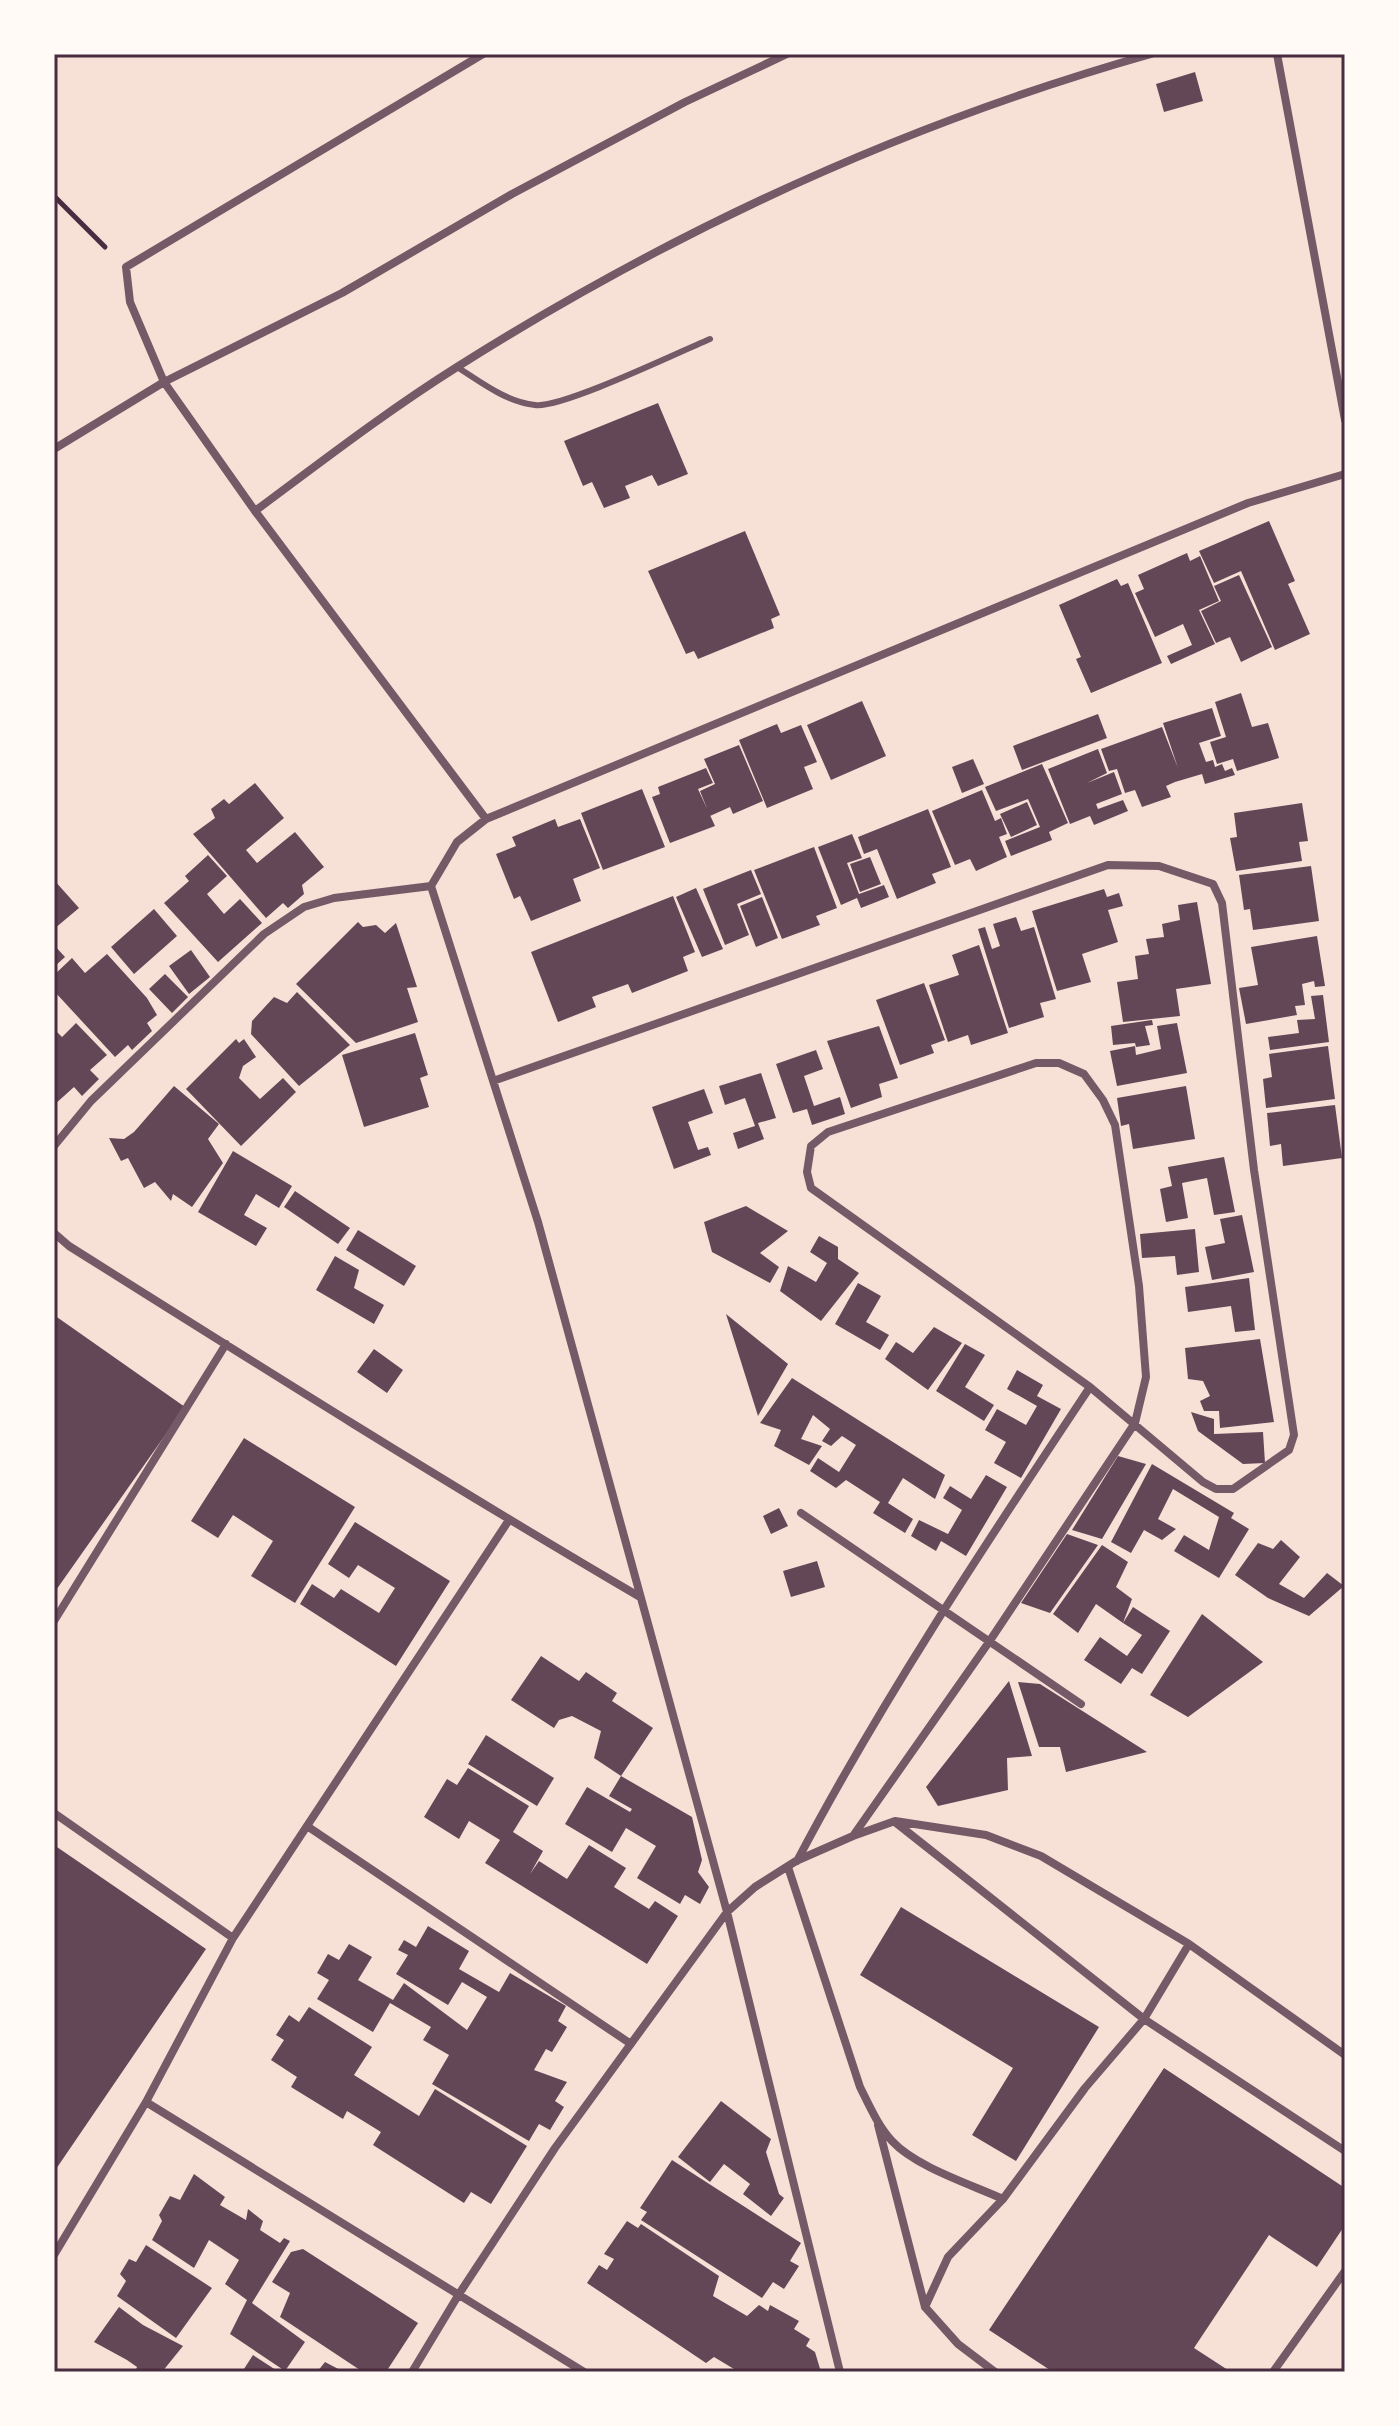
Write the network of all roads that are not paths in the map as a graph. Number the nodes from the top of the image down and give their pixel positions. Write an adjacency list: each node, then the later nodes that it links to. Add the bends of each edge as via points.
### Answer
1 (483, 54): 7 (street, via 126,267 130,302)
2 (787, 54): 7 (street, via 672,109 342,293)
3 (1151, 54): 6 (street, via 946,122 777,192 614,274)
4 (1277, 54): 8 (street)
5 (710, 339): 6 (lane, via 539,406 504,396)
6 (457, 367): 11 (street)
7 (164, 382): 9 (street); 11 (street)
8 (1345, 420)
9 (54, 449)
10 (1345, 474): 12 (street, via 1248,503)
11 (255, 511): 12 (street)
12 (486, 819): 13 (street, via 457,842)
13 (431, 886): 14 (street); 15 (street, via 334,898 304,907 264,934 91,1101)
14 (493, 1081): 19 (street, via 1108,865 1159,866 1213,884 1222,903 1254,1170 1294,1435 1289,1450 1225,1490 1203,1482); 22 (street, via 538,1222)
15 (54, 1146)
16 (54, 1233): 17 (street)
17 (226, 1344): 21 (street); 24 (street)
18 (1090, 1387): 19 (street); 19 (street, via 811,1188 811,1146 828,1132 1036,1063 1059,1063 1084,1074 1115,1125 1139,1286 1146,1377); 23 (street)
19 (1135, 1423): 25 (street)
20 (801, 1513): 23 (street)
21 (509, 1520): 22 (street); 29 (street)
22 (640, 1597): 32 (street)
23 (942, 1610): 25 (street); 31 (street)
24 (54, 1621)
25 (989, 1642): 26 (street); 30 (street)
26 (1081, 1704)
27 (54, 1813): 33 (street)
28 (895, 1821): 30 (street); 34 (street, via 986,1835 1041,1856); 35 (street)
29 (307, 1826): 33 (street); 36 (street)
30 (853, 1836): 31 (street)
31 (792, 1864): 32 (street); 39 (street, via 860,2087)
32 (727, 1912): 36 (street); 49 (street)
33 (233, 1938): 38 (street)
34 (1189, 1944): 35 (street); 37 (street)
35 (1144, 2019): 40 (street); 41 (street)
36 (631, 2044): 45 (street)
37 (1345, 2055)
38 (146, 2102): 42 (street); 45 (street)
39 (876, 2118): 41 (street, via 909,2155); 46 (street)
40 (1345, 2151)
41 (1003, 2199): 46 (street, via 948,2257)
42 (58, 2242): 43 (street)
43 (54, 2255)
44 (1345, 2271): 51 (street)
45 (459, 2294): 47 (street); 48 (street)
46 (925, 2307): 50 (street, via 958,2344)
47 (412, 2372)
48 (584, 2372)
49 (840, 2372)
50 (995, 2372)
51 (1273, 2372)

